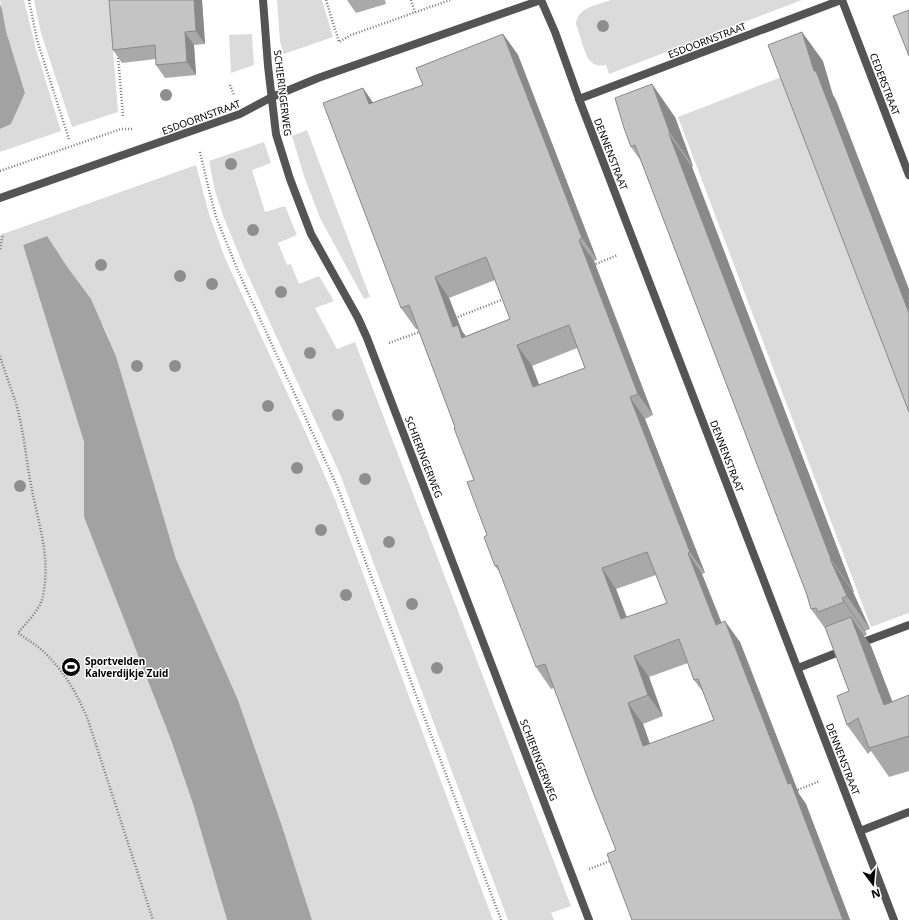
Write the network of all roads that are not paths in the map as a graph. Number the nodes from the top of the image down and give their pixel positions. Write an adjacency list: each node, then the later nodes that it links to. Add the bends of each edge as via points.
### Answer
1 (263, 0): 4 (street, SCHIERINGERWEG)
2 (541, 0): 4 (street, ESDOORNSTRAAT, via 318,78); 5 (street, DENNENSTRAAT)
3 (841, 0): 5 (street, ESDOORNSTRAAT); 6 (street, CEDERSTRAAT)
4 (272, 97): 7 (street, ESDOORNSTRAAT, via 240,114); 12 (street, SCHIERINGERWEG, via 276,134 300,207 311,234 367,338)
5 (579, 99): 9 (street, DENNENSTRAAT)
6 (909, 175)
7 (0, 198)
8 (909, 624): 9 (street)
9 (798, 668): 11 (street, DENNENSTRAAT)
10 (909, 812): 11 (street)
11 (860, 831): 13 (street, DENNENSTRAAT)
12 (589, 920)
13 (894, 920)

